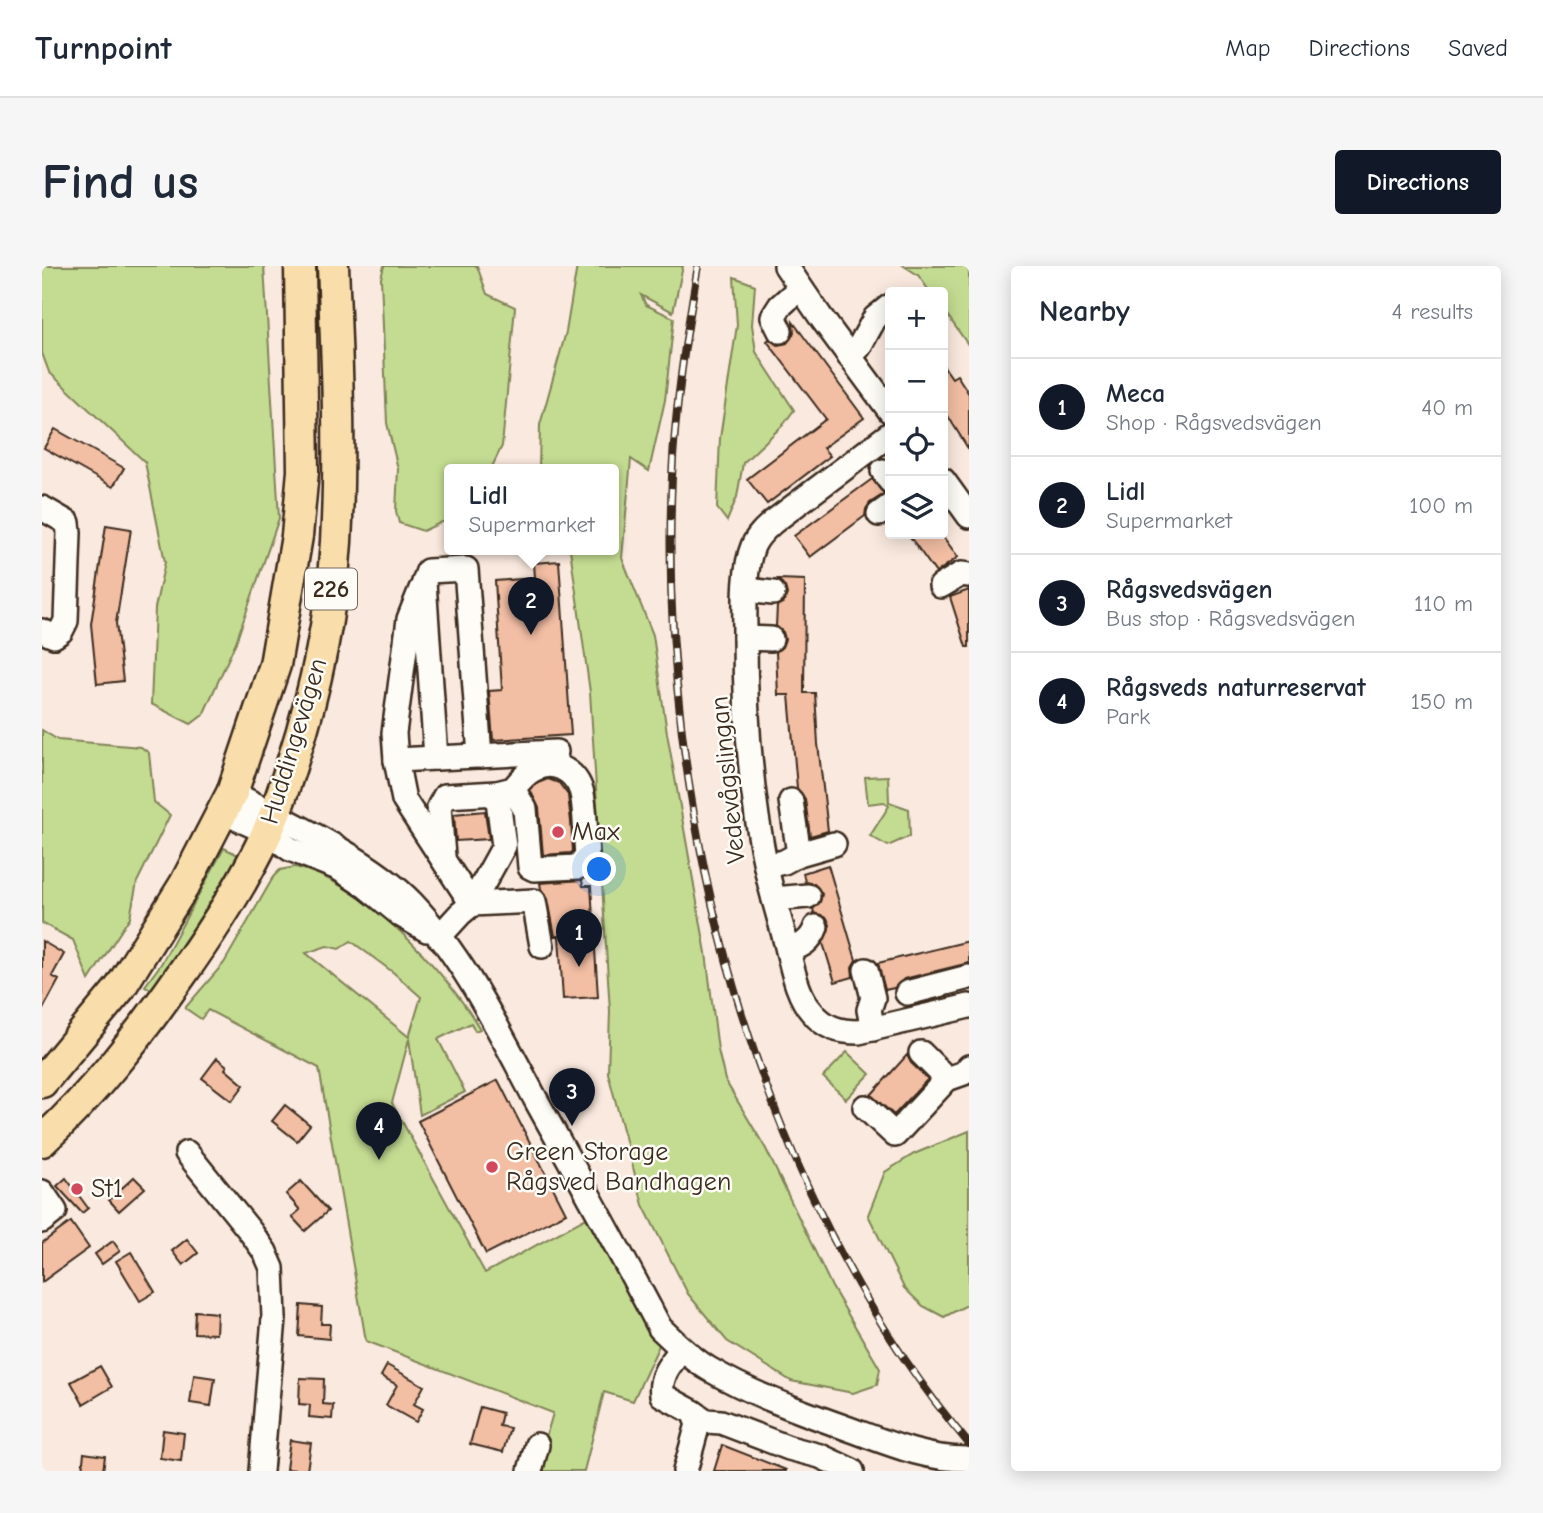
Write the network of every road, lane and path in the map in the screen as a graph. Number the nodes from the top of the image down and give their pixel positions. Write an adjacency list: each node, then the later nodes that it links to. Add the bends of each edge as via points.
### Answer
1 (285, 266): 11 (main road)
2 (300, 266): 11 (main road, Huddingevägen / 226)
3 (333, 266): 10 (main road, Huddingevägen / 226)
4 (349, 266): 10 (main road)
5 (786, 266): 6 (street)
6 (800, 288): 8 (street, via 773,317); 9 (street)
7 (885, 310): 9 (street)
8 (779, 331)
9 (849, 356): 12 (street)
10 (337, 357): 31 (main road, Huddingevägen / 226, via 336,541 331,586 314,687)
11 (304, 403): 30 (main road, Huddingevägen / 226, via 297,537 275,665)
12 (885, 404)
13 (885, 438): 20 (street, Vedevågslingan, via 763,530 752,547)
14 (948, 487): 16 (street)
15 (42, 508): 22 (street, via 68,523 69,533 66,621 54,636)
16 (969, 516)
17 (969, 575): 19 (street, via 961,574)
18 (424, 582): 26 (street, via 428,571 466,569); 27 (street); 28 (street, via 409,619 394,733)
19 (941, 586)
20 (747, 590): 21 (street); 23 (street, Vedevågslingan)
21 (773, 593)
22 (42, 631)
23 (745, 638): 24 (street); 32 (street, Vedevågslingan, via 746,711)
24 (771, 639)
25 (556, 752): 26 (street)
26 (480, 756): 27 (street)
27 (436, 758): 28 (street)
28 (396, 760): 35 (street, via 404,800)
29 (505, 791): 29 (street, via 525,809 530,867 584,862 580,789 569,771 559,765 538,767); 35 (street, via 445,796 439,807); 39 (street, via 504,846)
30 (228, 802): 31 (street); 52 (main road, Huddingevägen / 226, via 140,959)
31 (271, 823): 41 (street, via 379,875 412,903); 54 (main road, Huddingevägen / 226, via 215,928 134,1042 100,1084)
32 (759, 828): 34 (street, via 792,812); 36 (street, Vedevågslingan)
33 (834, 844): 34 (street)
34 (805, 858): 36 (street)
35 (443, 860): 39 (street)
36 (766, 866): 38 (street, Vedevågslingan)
37 (808, 896): 38 (street)
38 (774, 899): 43 (street, Vedevågslingan)
39 (472, 904): 41 (street); 42 (street, via 534,901)
40 (816, 927): 43 (street, via 803,945)
41 (439, 937): 58 (street, via 509,1049 660,1328)
42 (542, 946)
43 (788, 951): 48 (street, Vedevågslingan, via 800,991 819,1020 841,1032 859,1032)
44 (861, 975): 48 (street, via 873,998)
45 (969, 977): 46 (street)
46 (907, 993)
47 (969, 1006): 48 (street, Vedevågslingan)
48 (871, 1019)
49 (921, 1054): 51 (street)
50 (969, 1067): 51 (street)
51 (947, 1079): 53 (street, via 895,1135)
52 (42, 1082)
53 (865, 1107)
54 (42, 1141)
55 (187, 1153): 62 (street, via 250,1231 272,1268 274,1318)
56 (42, 1192): 57 (street, via 55,1211)
57 (42, 1221)
58 (682, 1349): 59 (street, via 664,1374 662,1395); 61 (street, via 760,1394 909,1451)
59 (693, 1412): 64 (street, via 698,1424); 65 (street, via 706,1421 721,1422)
60 (537, 1445): 63 (street)
61 (957, 1463)
62 (261, 1471)
63 (530, 1471)
64 (685, 1471)
65 (852, 1471)

